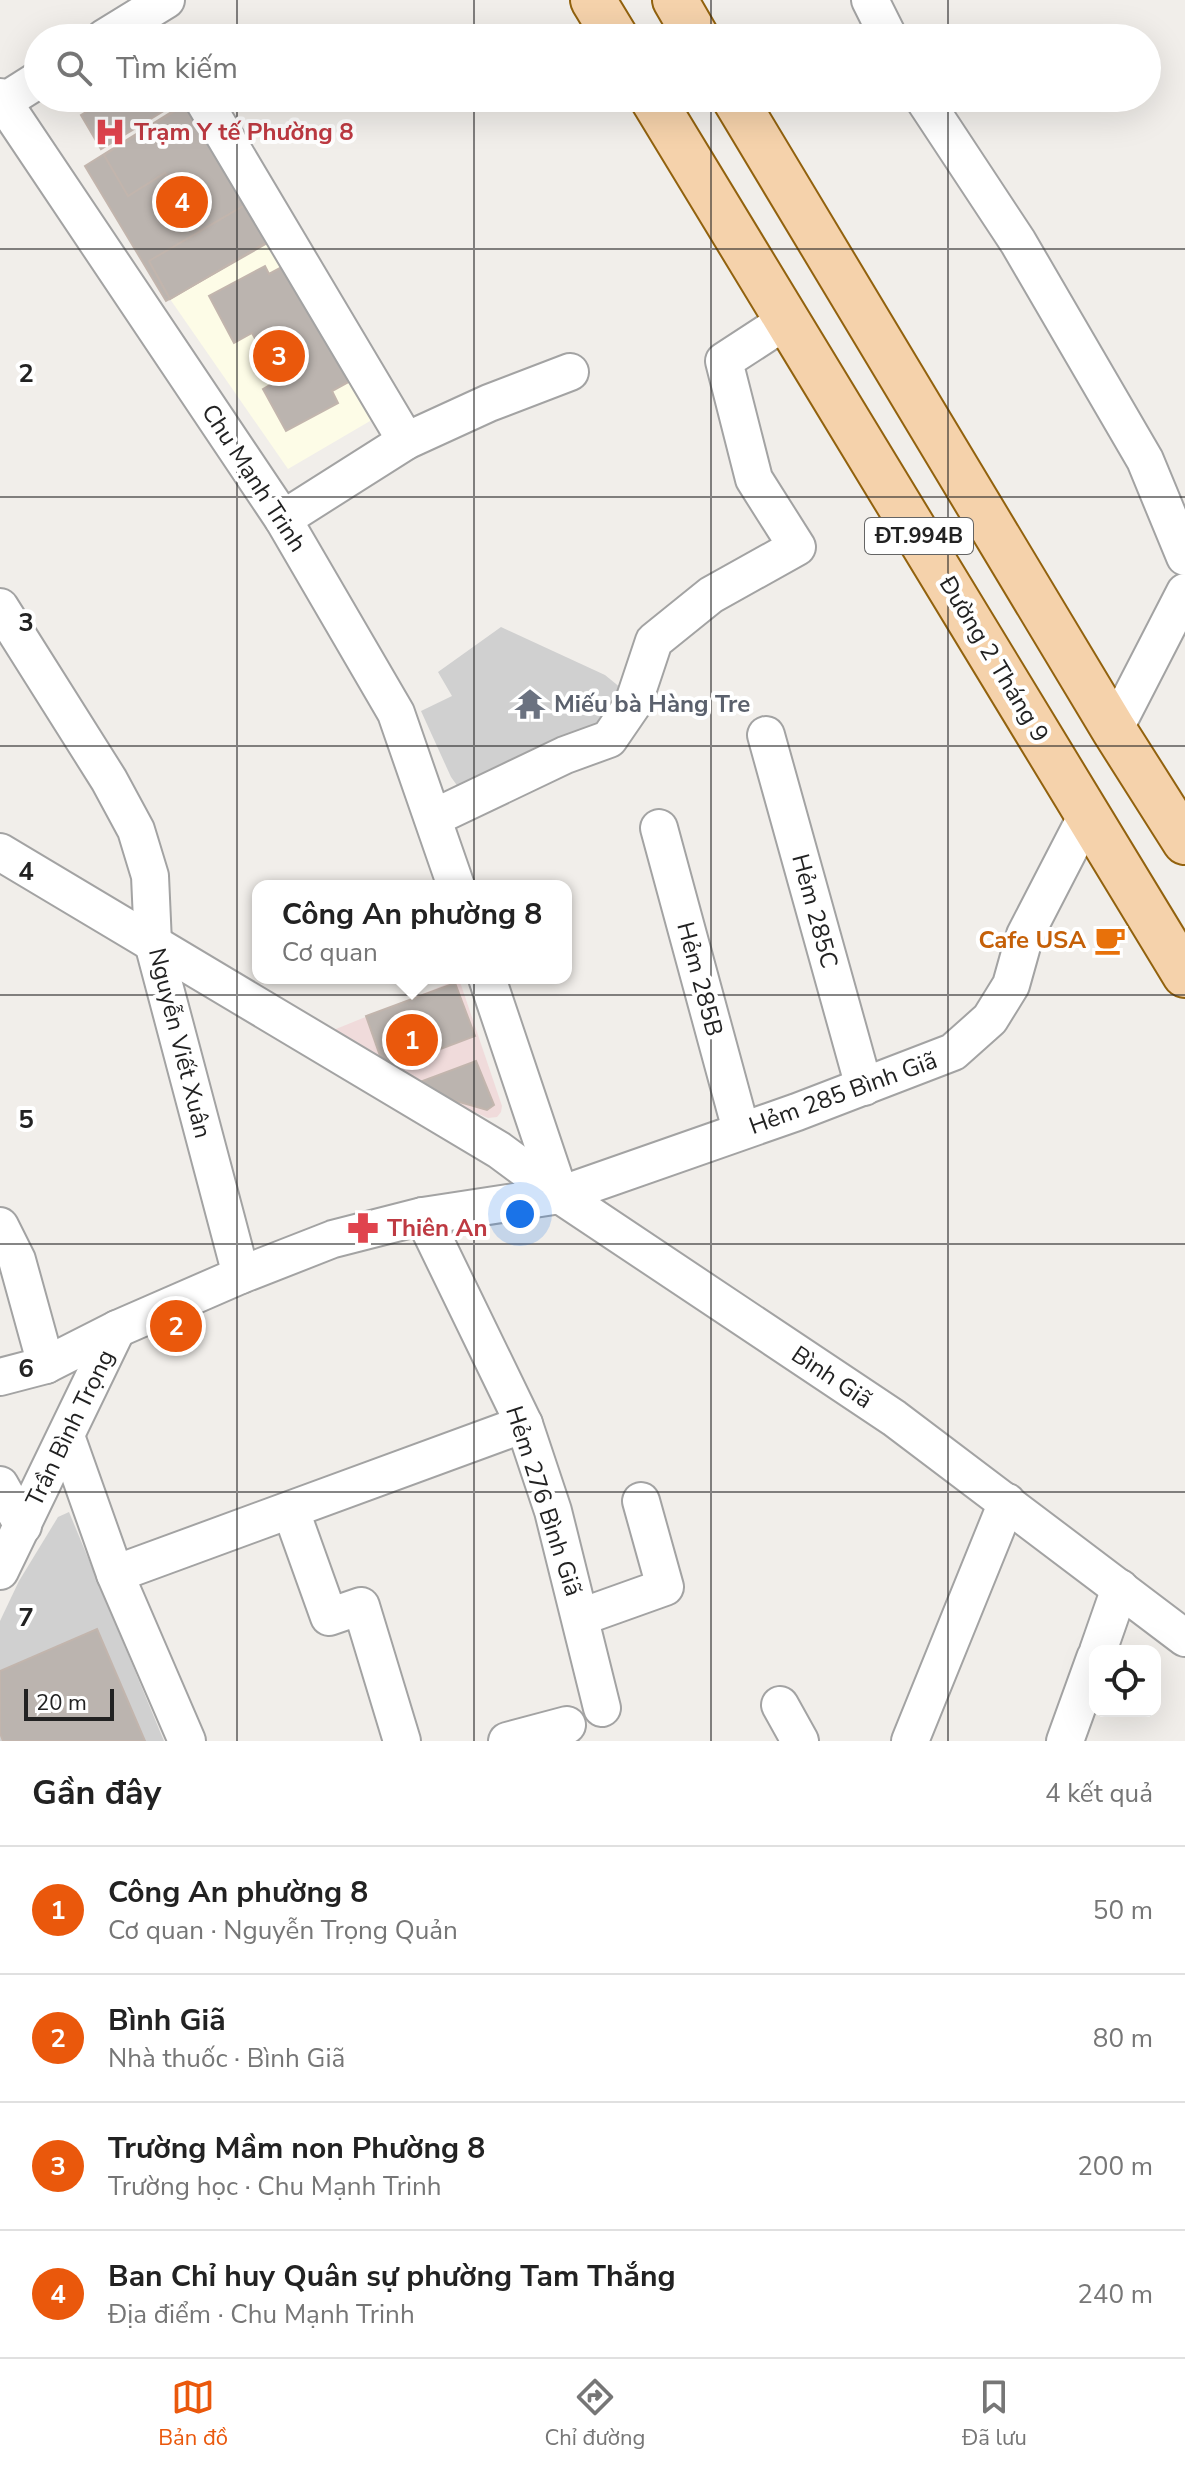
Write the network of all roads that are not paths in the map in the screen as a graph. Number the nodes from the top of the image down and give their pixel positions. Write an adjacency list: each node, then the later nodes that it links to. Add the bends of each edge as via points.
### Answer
1 (593, 0): 6 (main road)
2 (675, 0): 7 (main road)
3 (870, 0): 8 (street)
4 (160, 16): 5 (street)
5 (140, 24)
6 (608, 24)
7 (689, 24)
8 (882, 24)
9 (24, 88): 10 (street)
10 (1, 101): 18 (street, Chu Mạnh Trinh)
11 (210, 112): 17 (street)
12 (661, 112): 15 (main road, Đường 2 Tháng 9 / ĐT.994B)
13 (742, 112): 22 (main road, ĐT.994B)
14 (932, 112): 19 (street, via 1018,242 1145,460)
15 (787, 320): 24 (main road, Đường 2 Tháng 9 / ĐT.994B); 25 (street, via 724,361 754,479 797,547 711,595 654,641 633,704 609,739)
16 (570, 372): 17 (street)
17 (406, 441): 18 (street)
18 (283, 519): 25 (street, Chu Mạnh Trinh, via 396,713)
19 (1185, 557)
20 (1185, 592): 22 (street)
21 (0, 607): 30 (street, Nguyễn Viết Xuân, via 136,830 150,876)
22 (1114, 730): 24 (main road); 27 (main road, ĐT.994B)
23 (766, 735): 33 (street, Hẻm 285C)
24 (1088, 813): 31 (main road, Đường 2 Tháng 9 / ĐT.994B); 33 (street, Hẻm 285 Bình Giã, via 1025,935 1011,985 990,1019 953,1052)
25 (433, 818): 29 (street, Chu Mạnh Trinh)
26 (659, 828): 34 (street, Hẻm 285B)
27 (1185, 842)
28 (0, 852): 30 (street, Bình Giã)
29 (454, 880)
30 (153, 943): 35 (street, Bình Giã, via 499,1150); 38 (street, Nguyễn Viết Xuân)
31 (1185, 975)
32 (489, 984): 35 (street)
33 (864, 1087): 34 (street, Hẻm 285 Bình Giã)
34 (741, 1130): 35 (street, Hẻm 285 Bình Giã)
35 (560, 1195): 36 (street); 46 (street, Bình Giã, via 894,1418)
36 (423, 1216): 38 (street, via 333,1239); 42 (street, Hẻm 276 Bình Giã)
37 (0, 1226): 40 (street, via 17,1260)
38 (241, 1275): 39 (street)
39 (117, 1329): 40 (street); 43 (street, Trần Bình Trọng)
40 (46, 1365): 41 (street)
41 (0, 1377)
42 (524, 1424): 47 (street); 52 (street, Hẻm 276 Bình Giã)
43 (66, 1436): 48 (street, Trần Bình Trọng); 50 (street)
44 (0, 1485): 48 (street, Trần Bình Trọng)
45 (641, 1501): 52 (street, via 665,1587)
46 (1007, 1502): 51 (street, Bình Giã); 63 (street)
47 (291, 1511): 50 (street); 60 (street, via 329,1617 361,1606)
48 (23, 1526): 49 (street, Trần Bình Trọng)
49 (0, 1571)
50 (115, 1574): 59 (street)
51 (1120, 1588): 53 (street, Bình Giã); 54 (street)
52 (581, 1617): 57 (street, Hẻm 276 Bình Giã)
53 (1185, 1638)
54 (1100, 1645)
55 (1089, 1675): 64 (street)
56 (780, 1705): 62 (street)
57 (602, 1708)
58 (567, 1725): 61 (street)
59 (187, 1741)
60 (402, 1741)
61 (507, 1741)
62 (800, 1741)
63 (910, 1741)
64 (1065, 1741)

